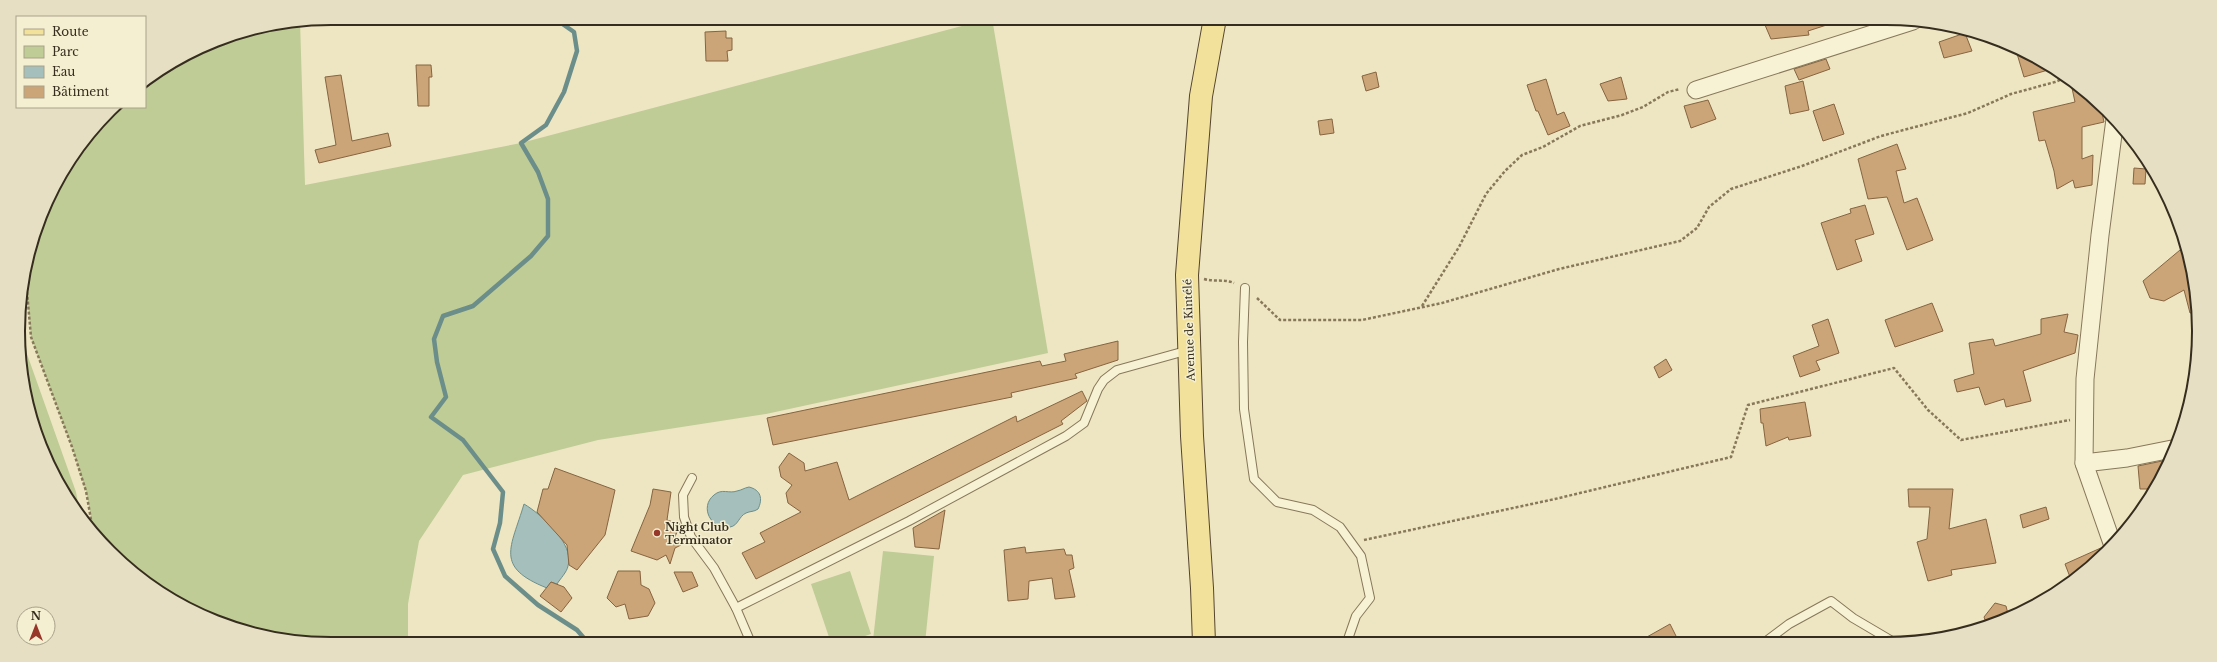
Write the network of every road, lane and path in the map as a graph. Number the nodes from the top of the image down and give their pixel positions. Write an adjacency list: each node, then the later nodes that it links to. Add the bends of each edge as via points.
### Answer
1 (1214, 25): 6 (main road, Avenue de Kintélé, via 1201,96)
2 (1898, 26): 4 (street)
3 (2060, 80): 9 (path, via 2011,94 1968,113 1881,136 1731,189 1709,208 1697,228 1680,241 1559,269)
4 (1691, 88): 9 (path, via 1668,92 1643,107 1580,126 1543,147 1522,155 1486,194 1459,247)
5 (2114, 127): 11 (street, via 2098,251 2085,379)
6 (1187, 275): 7 (path, via 1212,282 1228,280); 10 (main road, Avenue de Kintélé)
7 (1245, 288): 9 (path, via 1280,320 1362,320); 17 (lane, via 1244,409 1254,479 1277,502 1313,510 1340,527)
8 (27, 297): 15 (path, via 31,337 72,447 86,491)
9 (1422, 307)
10 (1189, 350): 18 (lane, via 1117,370 1104,380 1098,389 1084,423 1066,436); 20 (main road, Avenue de Kintélé)
11 (2084, 417): 13 (street); 17 (path, via 1961,440 1928,410 1894,368 1748,405 1731,457 1555,499)
12 (2168, 450): 13 (street)
13 (2084, 463): 16 (street)
14 (692, 478): 18 (lane, via 683,495 684,517 691,538 714,568)
15 (91, 521)
16 (2110, 539)
17 (1351, 542): 21 (lane, via 1361,556 1370,598 1356,616)
18 (736, 608): 19 (lane)
19 (748, 637)
20 (1204, 637)
21 (1350, 637)
22 (1771, 637): 23 (lane, via 1831,601)
23 (1886, 637)

